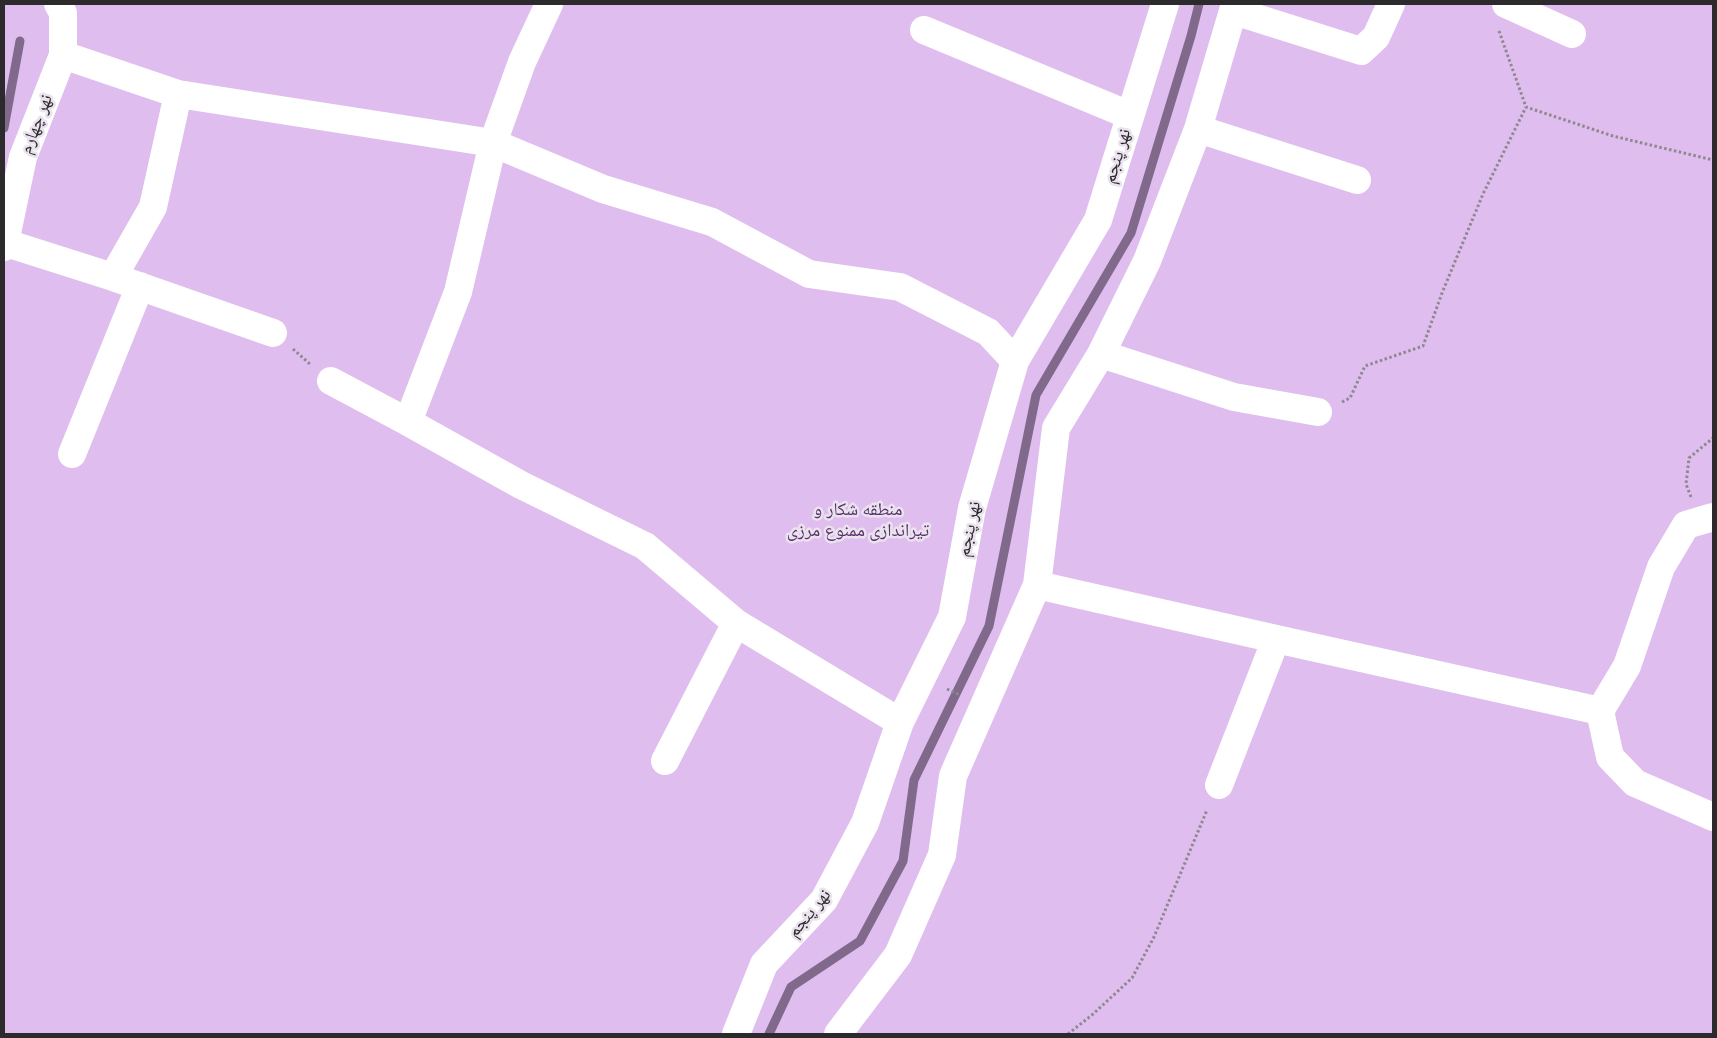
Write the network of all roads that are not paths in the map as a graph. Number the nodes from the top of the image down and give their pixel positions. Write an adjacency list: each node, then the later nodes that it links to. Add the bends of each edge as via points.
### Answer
1 (58, 4): 9 (street, نهر چهارم, via 63,12)
2 (549, 4): 13 (street, via 522,62)
3 (1165, 4): 11 (street, نهر پنجم)
4 (1391, 4): 5 (street, via 1376,37 1361,51)
5 (1234, 7): 12 (street)
6 (1501, 13): 8 (street)
7 (924, 30): 11 (street)
8 (1572, 34)
9 (63, 55): 10 (street); 15 (street, نهر چهارم, via 23,157)
10 (178, 94): 13 (street); 16 (street, via 153,207)
11 (1129, 115): 20 (street, نهر پنجم, via 1098,220)
12 (1198, 129): 14 (street); 19 (street, via 1147,261)
13 (493, 143): 20 (street, via 603,189 712,222 809,274 900,287 988,332); 23 (street, via 458,292)
14 (1357, 180)
15 (5, 245): 16 (street)
16 (113, 277): 17 (street)
17 (140, 286): 18 (street); 24 (street)
18 (273, 333)
19 (1101, 354): 22 (street, via 1234,397); 26 (street, via 1056,428)
20 (1015, 361): 30 (street, نهر پنجم, via 972,508 952,617)
21 (331, 381): 23 (street)
22 (1318, 412)
23 (408, 422): 27 (street, via 521,485 645,546)
24 (72, 454)
25 (1706, 519): 29 (street, via 1686,525 1661,567 1626,666)
26 (1037, 585): 28 (street); 35 (street, via 953,776 942,856 898,955)
27 (736, 623): 30 (street); 31 (street)
28 (1276, 638): 29 (street); 32 (street)
29 (1600, 711): 33 (street, via 1610,757 1635,783)
30 (900, 722): 34 (street, نهر پنجم, via 865,823 824,900 764,964)
31 (665, 761)
32 (1219, 785)
33 (1713, 817)
34 (736, 1034)
35 (838, 1034)

